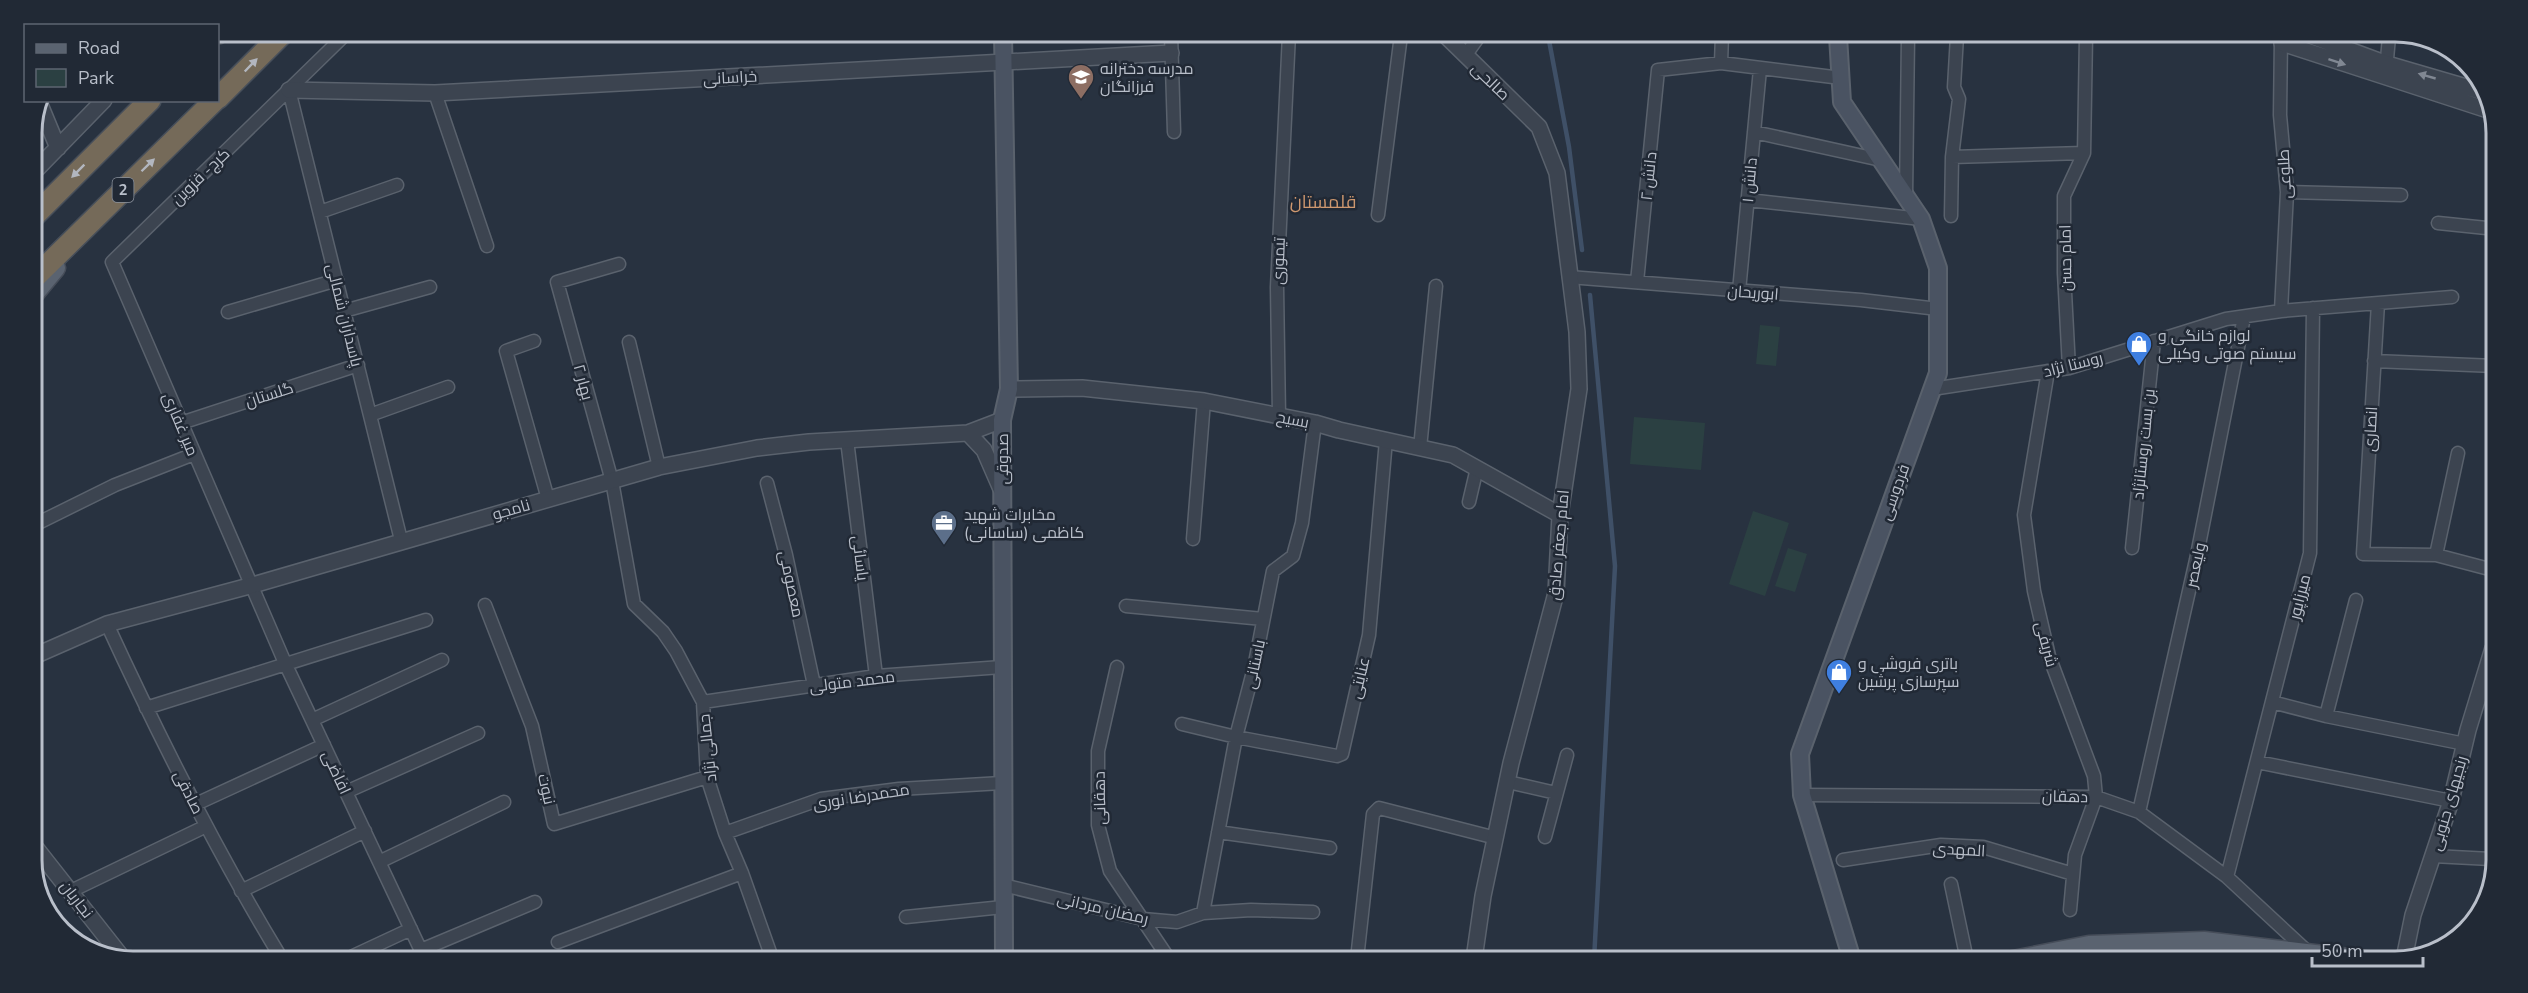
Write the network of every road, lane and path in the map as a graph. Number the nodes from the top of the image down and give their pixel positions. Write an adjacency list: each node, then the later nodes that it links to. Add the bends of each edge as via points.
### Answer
1 (274, 42): 28 (highway, 2, one-way to 1)
2 (338, 42): 25 (street, کرج- قزوین)
3 (1003, 42): 20 (main road, صدوقی)
4 (1171, 42): 18 (street)
5 (1289, 42): 87 (street, تیموری, via 1277,286)
6 (1400, 42): 50 (street)
7 (1452, 42): 19 (street, صالحی)
8 (1475, 42): 19 (street)
9 (1722, 42): 21 (street)
10 (1838, 42): 24 (main road, فردوسی)
11 (1908, 42): 46 (street)
12 (1957, 42): 39 (street, via 1954,87 1959,99)
13 (2086, 42): 38 (street)
14 (2281, 42): 43 (street, طلوعی, via 2280,115)
15 (2288, 42): 23 (street, one-way to 23)
16 (2325, 42): 23 (street)
17 (2389, 42): 23 (street)
18 (1171, 53): 20 (street, خراسانی); 35 (street)
19 (1465, 56): 34 (street, صالحی)
20 (1003, 63): 27 (street, خراسانی); 83 (main road, صدوقی)
21 (1722, 63): 22 (street); 61 (street, دانش ۲, via 1658,70)
22 (1760, 69): 24 (street); 36 (street, دانش ۱)
23 (2386, 71): 26 (street, one-way to 23); 32 (street)
24 (1840, 78): 40 (main road, فردوسی, via 1842,102)
25 (289, 90): 27 (street, خراسانی); 49 (street, پاسداران شمالی); 56 (street, کرج- قزوین)
26 (2476, 90)
27 (435, 93): 55 (street)
28 (219, 96)
29 (102, 102): 37 (street)
30 (148, 102): 48 (highway, one-way to 48)
31 (213, 102): 44 (highway, 2, one-way to 31)
32 (2483, 108)
33 (44, 115): 37 (street)
34 (1539, 127): 59 (street, امام جعفر صادق, via 1557,173)
35 (1174, 132)
36 (1754, 132): 40 (street); 47 (street, دانش ۱)
37 (58, 148): 41 (street)
38 (2084, 153): 39 (street); 80 (street, امام حسن, via 2064,195)
39 (1952, 157): 51 (street)
40 (1881, 160): 46 (main road, فردوسی)
41 (42, 164)
42 (398, 185): 49 (street)
43 (2287, 192): 45 (street); 71 (street, طلوعی)
44 (119, 193): 58 (highway, 2); 62 (main road)
45 (2401, 195)
46 (1906, 197): 52 (main road, فردوسی)
47 (1748, 200): 52 (street); 65 (street, دانش ۱)
48 (42, 208)
49 (320, 212): 60 (street, پاسداران شمالی)
50 (1378, 215)
51 (1951, 216)
52 (1921, 219): 69 (main road, فردوسی, via 1938,268)
53 (2438, 223): 54 (street)
54 (2486, 228)
55 (487, 246)
56 (112, 262): 89 (street, میر غفاری)
57 (619, 264): 99 (street, بهار ۲, via 557,282)
58 (42, 270)
59 (1569, 277): 61 (street, ابوریحان); 104 (street, امام جعفر صادق, via 1577,332 1579,389)
60 (337, 280): 70 (street, پاسداران شمالی); 72 (street)
61 (1637, 282): 65 (street, ابوریحان)
62 (42, 285)
63 (430, 286): 70 (street)
64 (1436, 286): 94 (street)
65 (1739, 291): 69 (street, ابوریحان)
66 (2452, 297): 67 (street, روستا نژاد)
67 (2378, 303): 68 (street, روستا نژاد); 77 (street, انصاری)
68 (2313, 308): 71 (street, روستا نژاد); 127 (street, میرزاپور, via 2310,553)
69 (1938, 309): 84 (main road, فردوسی, via 1938,373)
70 (345, 311): 78 (street, پاسداران شمالی)
71 (2281, 311): 73 (street, روستا نژاد)
72 (228, 312)
73 (2244, 317): 75 (street, روستا نژاد); 148 (street, ولیعصر, via 2196,561)
74 (534, 341): 102 (street, via 506,351)
75 (2154, 341): 80 (street, روستا نژاد); 108 (street, بن بست روستانژاد)
76 (629, 342): 97 (street)
77 (2374, 361): 79 (street); 109 (street, انصاری, via 2363,554)
78 (358, 365): 86 (street, پاسداران شمالی); 89 (street, گلستان)
79 (2486, 366)
80 (2068, 368): 81 (street, روستا نژاد)
81 (2048, 371): 84 (street, روستا نژاد); 144 (street, شریفی, via 2024,515 2034,591 2049,656 2094,776)
82 (448, 387): 86 (street)
83 (1009, 389): 85 (street, بسیح, via 1082,388); 88 (main road, صدوقی)
84 (1932, 389): 143 (main road, فردوسی, via 1800,754)
85 (1204, 401): 87 (street, بسیح); 106 (street)
86 (370, 415): 107 (street, پاسداران شمالی)
87 (1279, 416): 90 (street, بسیح)
88 (1002, 420): 91 (street, نامجو); 101 (main road, صدوقی)
89 (181, 423): 96 (street, میر غفاری)
90 (1315, 423): 93 (street, بسیح); 115 (street, باستانی, via 1302,523 1293,556 1273,571)
91 (968, 433): 92 (street, نامجو); 101 (street, via 984,450)
92 (847, 440): 97 (street, نامجو, via 757,448); 124 (street, یاسائی)
93 (1386, 440): 94 (street, بسیح); 133 (street, عنایتی, via 1369,635 1342,754)
94 (1420, 447): 98 (street, بسیح, via 1453,455)
95 (2458, 453): 109 (street)
96 (194, 454): 105 (street, via 115,485); 111 (street, میر غفاری)
97 (659, 467): 99 (street, نامجو)
98 (1478, 468): 103 (street); 104 (street, بسیح)
99 (612, 481): 102 (street, نامجو); 126 (street, جمالی نژاد, via 634,604 663,632)
100 (767, 483): 125 (street, معصومی)
101 (1002, 491): 121 (main road, صدوقی)
102 (548, 499): 107 (street, نامجو)
103 (1469, 502)
104 (1560, 515): 139 (street, امام جعفر صادق, via 1556,593)
105 (42, 521)
106 (1193, 539)
107 (401, 540): 111 (street, نامجو)
108 (2132, 548)
109 (2436, 555): 110 (street)
110 (2486, 568)
111 (253, 585): 117 (street, نامجو); 120 (street, افاضی)
112 (2356, 600): 129 (street)
113 (485, 605): 138 (street, نبوت, via 532,726 554,824)
114 (1126, 606): 115 (street)
115 (1263, 619): 133 (street, باستانی)
116 (426, 620): 120 (street)
117 (107, 624): 118 (street, نامجو); 128 (street, صادقی)
118 (42, 653)
119 (442, 660): 130 (street)
120 (285, 663): 128 (street); 130 (street, افاضی)
121 (1002, 667): 124 (street, محمد متولی); 140 (main road, صدوقی)
122 (1117, 667): 174 (street, دهقانی, via 1098,751 1098,825 1110,871)
123 (2486, 672): 134 (street, رنجیهای جنوبی)
124 (876, 676): 125 (street, محمد متولی)
125 (814, 685): 126 (street, محمد متولی)
126 (703, 702): 138 (street, جمالی نژاد)
127 (2272, 702): 129 (street); 137 (street, میرزاپور)
128 (146, 708): 147 (street, صادقی)
129 (2326, 716): 134 (street)
130 (312, 720): 135 (street, افاضی)
131 (1182, 724): 133 (street, عنایتی)
132 (478, 733): 141 (street)
133 (1236, 737): 151 (street, باستانی)
134 (2465, 744): 145 (street, رنجیهای جنوبی)
135 (324, 745): 141 (street, افاضی); 147 (street)
136 (1567, 755): 142 (street)
137 (2257, 762): 145 (street); 163 (street, میرزاپور)
138 (707, 777): 152 (street, جمالی نژاد)
139 (1508, 782): 142 (street); 154 (street, امام جعفر صادق)
140 (1002, 783): 152 (street, محمدرضا نوری, via 899,789 821,799); 165 (main road, صدوقی)
141 (346, 792): 150 (street, افاضی)
142 (1556, 793): 153 (street)
143 (1802, 795): 144 (street, دهقان); 188 (main road, فردوسی)
144 (2096, 797): 148 (street, دهقان); 162 (street, شریفی, via 2075,855)
145 (2451, 801): 157 (street, رنجیهای جنوبی)
146 (504, 802): 160 (street)
147 (196, 804): 167 (street, صادقی)
148 (2139, 812): 163 (street, دهقان)
149 (201, 829): 166 (street)
150 (365, 831): 160 (street, افاضی); 167 (street)
151 (1218, 832): 155 (street); 172 (street, باستانی)
152 (725, 833): 161 (street, جمالی نژاد)
153 (1545, 837)
154 (1496, 838): 186 (street, via 1376,810); 187 (street, امام جعفر صادق)
155 (1330, 848)
156 (42, 855): 166 (street, نجاریان)
157 (2433, 856): 158 (street); 178 (street, رنجیهای جنوبی)
158 (2486, 859)
159 (1842, 860): 162 (street, المهدی, via 1941,845 1983,847)
160 (379, 862): 175 (street, افاضی)
161 (742, 873): 176 (street); 183 (street, جمالی نژاد)
162 (2073, 874): 170 (street, شریفی)
163 (2227, 878): 192 (street, دهقان)
164 (1952, 884): 189 (street)
165 (1003, 885): 169 (main road, صدوقی); 174 (street, رمضان مردانی)
166 (71, 891): 177 (street, نجاریان)
167 (241, 891): 179 (street, صادقی)
168 (535, 902): 182 (street)
169 (1003, 907): 173 (street); 184 (main road, صدوقی)
170 (2070, 910)
171 (1313, 912): 172 (street, رمضان مردانی)
172 (1203, 913): 174 (street, رمضان مردانی, via 1177,922)
173 (906, 917)
174 (1143, 919): 185 (street, دهقانی)
175 (411, 929): 180 (street); 181 (street, افاضی)
176 (558, 942)
177 (115, 949)
178 (2406, 950)
179 (277, 951)
180 (364, 951)
181 (421, 951)
182 (426, 951)
183 (770, 951)
184 (1004, 951)
185 (1164, 951)
186 (1358, 951)
187 (1475, 951)
188 (1849, 951)
189 (1965, 951)
190 (2059, 951): 191 (main road, via 2089,945 2204,941)
191 (2286, 951)
192 (2307, 951)

